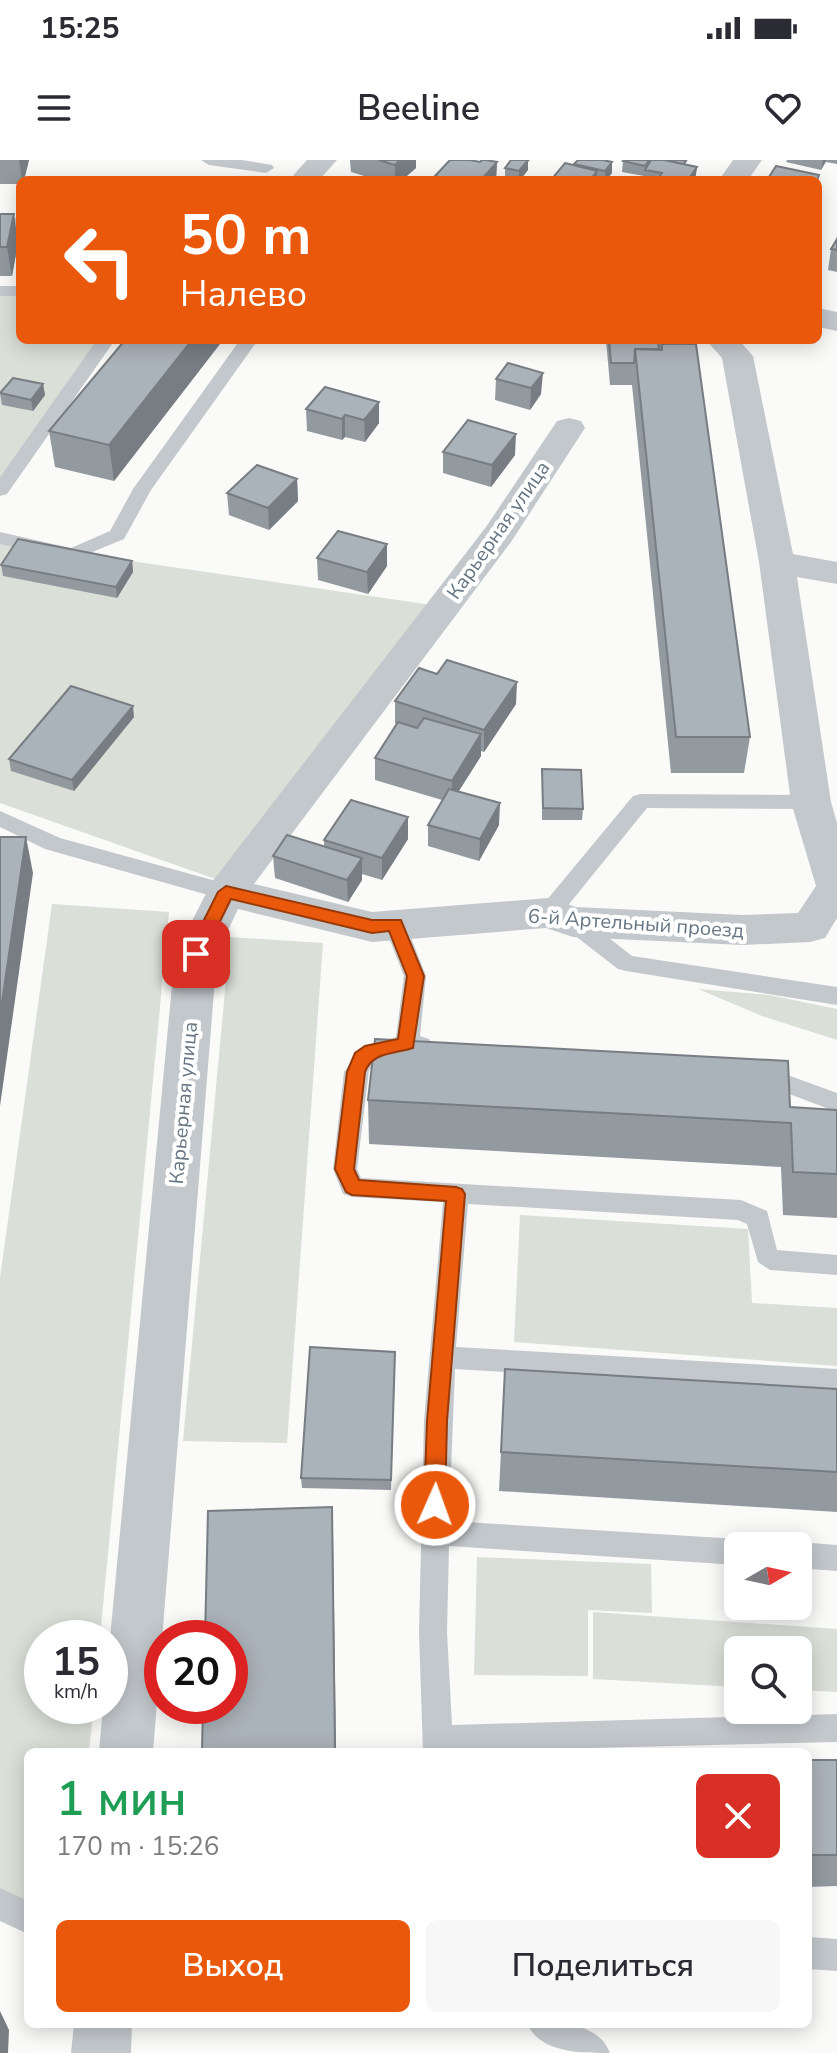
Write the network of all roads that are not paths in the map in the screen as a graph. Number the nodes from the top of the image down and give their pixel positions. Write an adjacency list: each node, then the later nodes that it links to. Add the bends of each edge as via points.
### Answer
1 (209, 160): 3 (lane)
2 (323, 160): 4 (street)
3 (266, 169)
4 (307, 176)
5 (103, 344): 9 (lane)
6 (246, 344): 10 (lane, via 142,489 117,535 73,554)
7 (726, 344): 11 (street, via 737,356)
8 (569, 428): 15 (street, Карьерная улица, via 499,534)
9 (0, 490)
10 (0, 538)
11 (777, 562): 12 (street); 13 (street)
12 (837, 573)
13 (811, 802): 16 (lane, via 641,801); 16 (street, 6-й Артельный проезд, via 836,887 810,927 743,930)
14 (0, 818): 15 (lane, via 53,844)
15 (226, 892): 17 (street, 6-й Артельный проезд, via 372,927); 33 (street, Карьерная улица, via 196,954)
16 (561, 917): 17 (street, 6-й Артельный проезд); 18 (lane, via 626,963)
17 (395, 925): 19 (lane, via 415,976)
18 (837, 996)
19 (407, 1044): 20 (lane); 23 (lane, via 361,1058 346,1178 352,1187 365,1189)
20 (438, 1046)
21 (731, 1068): 22 (lane)
22 (837, 1103)
23 (456, 1194): 24 (lane, via 751,1212 763,1230 764,1252 770,1260); 25 (lane)
24 (837, 1265)
25 (445, 1357): 26 (lane); 27 (lane)
26 (837, 1380)
27 (434, 1533): 28 (lane); 32 (lane)
28 (724, 1551)
29 (812, 1556): 30 (lane)
30 (837, 1558)
31 (837, 1728): 32 (lane)
32 (438, 1746)
33 (126, 1748)
34 (0, 1904): 35 (lane)
35 (24, 1916)
36 (812, 1953): 37 (lane)
37 (837, 1955)
38 (103, 2028): 40 (street)
39 (550, 2028): 41 (lane)
40 (101, 2053)
41 (594, 2053)

